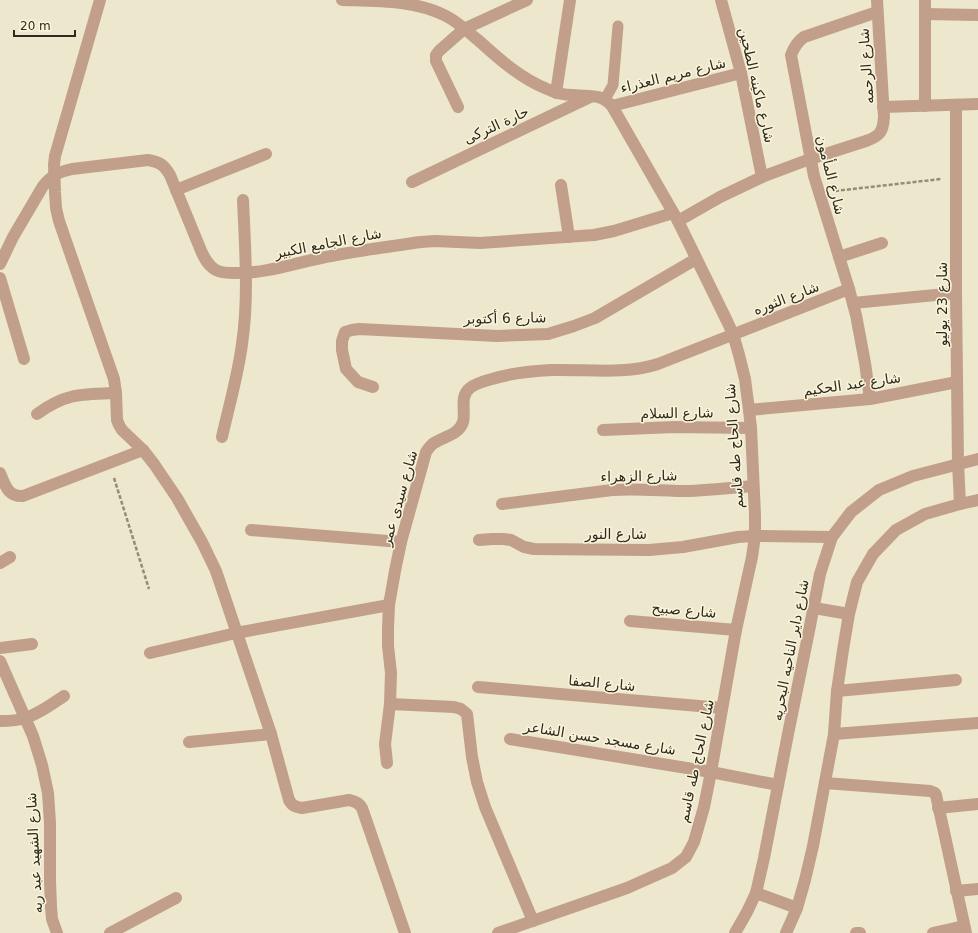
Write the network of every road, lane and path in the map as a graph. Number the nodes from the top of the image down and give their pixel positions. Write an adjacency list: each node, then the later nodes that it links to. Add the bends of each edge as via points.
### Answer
1 (100, 0): 27 (street, via 57,148)
2 (342, 0): 3 (street)
3 (371, 0): 9 (street)
4 (527, 0): 14 (street)
5 (570, 0): 16 (street)
6 (721, 0): 15 (street, شارع ماكينه الطحين)
7 (877, 0): 10 (street, شارع الرحمه)
8 (925, 0): 11 (street)
9 (410, 2): 14 (street, via 442,14)
10 (877, 12): 23 (street, شارع الرحمه); 26 (street, شارع المأمون, via 804,38 794,48 792,62)
11 (925, 14): 12 (street); 21 (street)
12 (978, 15)
13 (618, 26): 18 (lane)
14 (464, 29): 16 (street, via 506,65 528,80); 22 (street, via 436,55 438,66)
15 (741, 73): 18 (street, شارع مريم العذراء); 28 (street, شارع ماكينه الطحين)
16 (556, 93): 17 (street)
17 (593, 96): 18 (street); 30 (street, حارة التركى)
18 (609, 103): 35 (street, شارع الحاج طه قاسم)
19 (978, 104): 20 (street)
20 (956, 105): 21 (street); 29 (street, شارع 23 يوليو)
21 (924, 106): 23 (street)
22 (458, 107)
23 (883, 107): 24 (street, شارع الرحمه)
24 (882, 130): 26 (street, شارع الجامع الكبير, via 866,142)
25 (266, 154): 32 (street)
26 (810, 159): 28 (street, شارع الجامع الكبير); 33 (street, شارع المأمون)
27 (54, 175): 32 (street, شارع الجامع الكبير, via 72,169 148,160 155,161 166,169); 40 (street, via 43,186); 50 (street, via 59,221 114,380)
28 (762, 177): 35 (street, شارع الجامع الكبير)
29 (956, 177): 33 (path); 44 (street, شارع 23 يوليو)
30 (412, 182)
31 (561, 185): 36 (street)
32 (176, 190): 41 (street, شارع الجامع الكبير, via 206,261 219,271)
33 (818, 193): 38 (street, شارع المأمون)
34 (243, 200): 41 (street)
35 (676, 217): 36 (street, شارع الجامع الكبير, via 594,235); 39 (street, شارع الحاج طه قاسم)
36 (569, 237): 41 (street, شارع الجامع الكبير, via 480,243 421,242)
37 (882, 243): 38 (street)
38 (839, 257): 43 (street, شارع المأمون)
39 (696, 259): 46 (street, شارع الحاج طه قاسم); 49 (street, شارع 6 أكتوبر, via 595,318 548,334 497,336 359,329 345,332 342,350 346,369 358,382)
40 (0, 264)
41 (246, 273): 56 (street, via 242,344)
42 (0, 278): 47 (street)
43 (849, 289): 45 (street, شارع المأمون); 46 (street, شارع الثوره)
44 (956, 294): 45 (street); 48 (street, شارع 23 يوليو)
45 (853, 304): 51 (street, شارع المأمون, via 863,348)
46 (733, 334): 52 (street, شارع الحاج طه قاسم, via 745,379); 70 (street, شارع سيدى عمر, via 647,367 632,370 529,372 503,376 469,388 465,393 463,422 460,428 454,434 432,444 426,452)
47 (24, 359)
48 (957, 382): 51 (street, شارع عبد الحكيم); 60 (street, شارع 23 يوليو)
49 (373, 387)
50 (116, 393): 53 (street, via 71,396); 57 (street, via 119,425)
51 (870, 399): 52 (street, شارع عبد الحكيم)
52 (749, 410): 54 (street, شارع الحاج طه قاسم)
53 (37, 414)
54 (751, 428): 55 (street, شارع السلام, via 674,427); 62 (street, شارع الحاج طه قاسم)
55 (603, 430)
56 (222, 437)
57 (143, 450): 59 (street); 77 (street, via 177,498 202,542 216,571)
58 (978, 459): 60 (street, شارع داير الناحيه البحريه)
59 (109, 463): 61 (street, via 23,496 10,493); 71 (path)
60 (958, 463): 65 (street, شارع 23 يوليو); 68 (street, شارع داير الناحيه البحريه, via 913,476 879,490 851,512)
61 (0, 473)
62 (754, 486): 64 (street, شارع الزهراء, via 673,491 612,490); 67 (street, شارع الحاج طه قاسم)
63 (978, 500): 65 (street)
64 (502, 504)
65 (960, 504): 74 (street, via 924,514 896,530 873,554 857,582)
66 (251, 530): 70 (street)
67 (755, 536): 68 (street, شارع النور); 69 (street, شارع النور, via 649,550 534,550 511,540); 76 (street, شارع الحاج طه قاسم)
68 (832, 537): 73 (street, شارع داير الناحيه البحريه, via 820,574)
69 (479, 540)
70 (401, 542): 72 (street, شارع سيدى عمر)
71 (149, 589)
72 (389, 605): 77 (street); 86 (street, شارع سيدى عمر)
73 (814, 608): 74 (street); 98 (street, شارع داير الناحيه البحريه)
74 (849, 614): 84 (street)
75 (630, 621): 76 (street, شارع صبيح)
76 (736, 630): 87 (street, شارع الحاج طه قاسم)
77 (236, 633): 80 (street); 91 (street)
78 (32, 644): 79 (street)
79 (0, 648)
80 (150, 653)
81 (0, 661): 88 (street, شارع الشهيد عبد ربه)
82 (956, 680): 84 (street)
83 (478, 687): 87 (street, شارع الصفا)
84 (837, 691): 92 (street)
85 (64, 696): 88 (street)
86 (390, 704): 95 (street, شارع سيدى عمر, via 385,744); 106 (street, via 454,707 467,714 477,782)
87 (722, 708): 96 (street, شارع الحاج طه قاسم)
88 (26, 718): 89 (street); 108 (street, شارع الشهيد عبد ربه, via 34,736 48,793 51,907)
89 (0, 721)
90 (978, 723): 92 (street)
91 (271, 734): 94 (street); 110 (street, via 291,804 302,808 349,800 360,805)
92 (834, 734): 97 (street)
93 (510, 739): 96 (street, شارع مسجد حسن الشاعر)
94 (189, 742)
95 (387, 763)
96 (711, 772): 98 (street, شارع مسجد حسن الشاعر); 106 (street, شارع الحاج طه قاسم, via 694,842 686,857 672,868 627,888)
97 (825, 783): 100 (street, via 930,791 936,795); 105 (street, via 813,846)
98 (778, 785): 103 (street, شارع داير الناحيه البحريه)
99 (978, 804): 100 (street)
100 (938, 808): 102 (street)
101 (978, 889): 102 (street)
102 (956, 891): 107 (street)
103 (756, 893): 105 (street); 112 (street, شارع داير الناحيه البحريه)
104 (176, 898): 109 (street)
105 (797, 908): 113 (street)
106 (533, 921): 111 (street, شارع الحاج طه قاسم)
107 (965, 929): 116 (street)
108 (57, 933)
109 (110, 933)
110 (405, 933)
111 (498, 933)
112 (735, 933)
113 (786, 933)
114 (856, 933): 115 (street)
115 (860, 933)
116 (933, 933)

